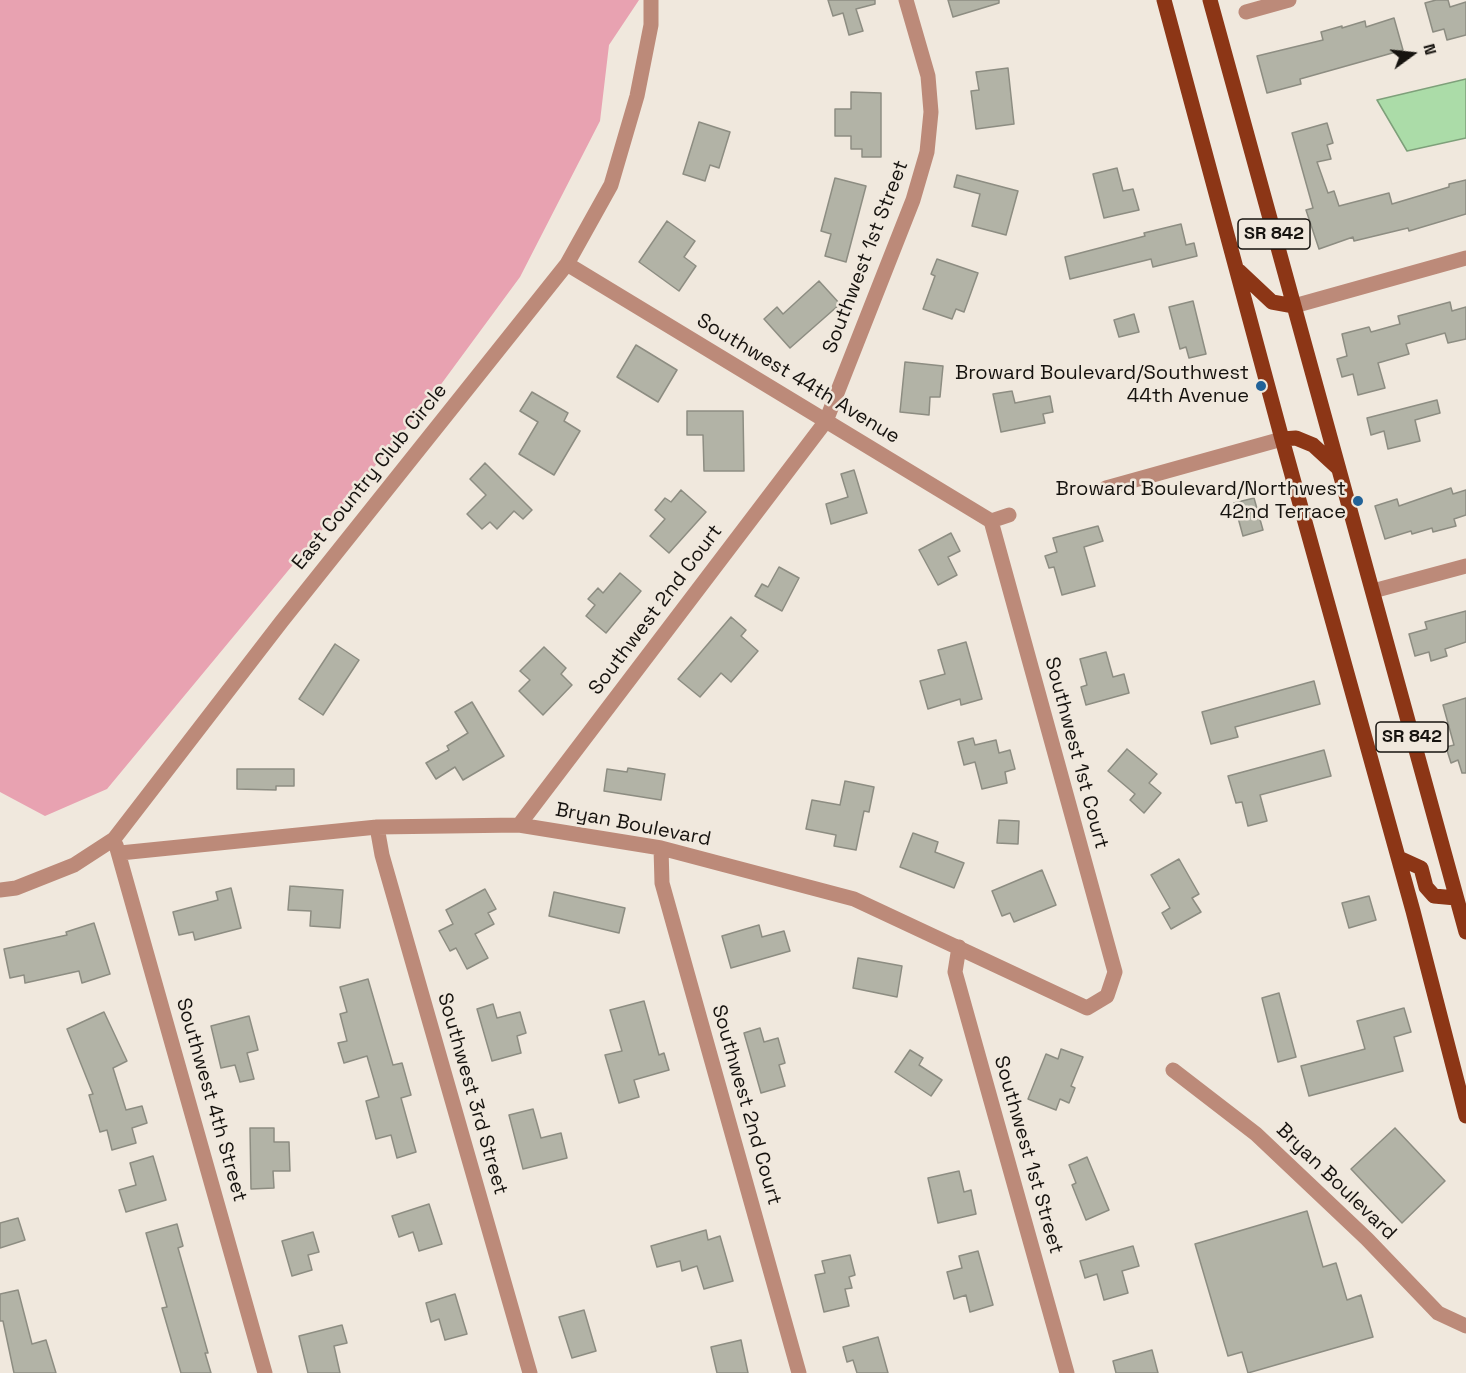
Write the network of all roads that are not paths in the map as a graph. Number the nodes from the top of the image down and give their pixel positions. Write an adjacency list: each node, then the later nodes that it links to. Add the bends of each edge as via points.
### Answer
1 (651, 0): 8 (street, East Country Club Circle, via 651,25 638,96 610,185)
2 (906, 0): 11 (street, Southwest 1st Street, via 928,76 927,152 913,200)
3 (1164, 0): 9 (main road, SR 842)
4 (1210, 0): 10 (main road, SR 842)
5 (1289, 0): 6 (street)
6 (1246, 12)
7 (1466, 258): 10 (street)
8 (567, 264): 11 (street, Southwest 44th Avenue); 21 (street, East Country Club Circle, via 282,621)
9 (1237, 269): 10 (main road, via 1272,302); 12 (main road, SR 842)
10 (1294, 306): 13 (main road, SR 842)
11 (826, 421): 16 (street, Southwest 44th Avenue); 19 (street, Southwest 2nd Court)
12 (1282, 439): 13 (main road, via 1296,438 1313,445); 14 (street); 23 (main road, SR 842)
13 (1338, 468): 18 (main road, SR 842)
14 (1106, 488)
15 (1009, 515): 16 (street)
16 (991, 521): 28 (street, Southwest 1st Court, via 1115,972)
17 (1466, 566): 18 (street)
18 (1372, 591): 25 (main road, SR 842)
19 (519, 825): 20 (street, Bryan Boulevard); 22 (street, Bryan Boulevard)
20 (377, 827): 21 (street, Bryan Boulevard); 33 (street, Southwest 3rd Street)
21 (117, 846): 24 (street, East Country Club Circle, via 16,888); 32 (street, Southwest 4th Street)
22 (662, 848): 27 (street, Bryan Boulevard, via 854,899); 34 (street, Southwest 2nd Court, via 662,883)
23 (1399, 858): 25 (main road, via 1420,868 1426,887 1434,896); 30 (main road, SR 842)
24 (0, 890)
25 (1461, 896): 26 (main road, SR 842)
26 (1466, 932)
27 (958, 948): 28 (street, Bryan Boulevard, via 1087,1008); 35 (street, Southwest 1st Street, via 955,972)
28 (1107, 996)
29 (1173, 1070): 31 (street, Bryan Boulevard, via 1256,1134 1438,1313)
30 (1466, 1116)
31 (1466, 1326)
32 (265, 1373)
33 (530, 1373)
34 (799, 1373)
35 (1067, 1373)

